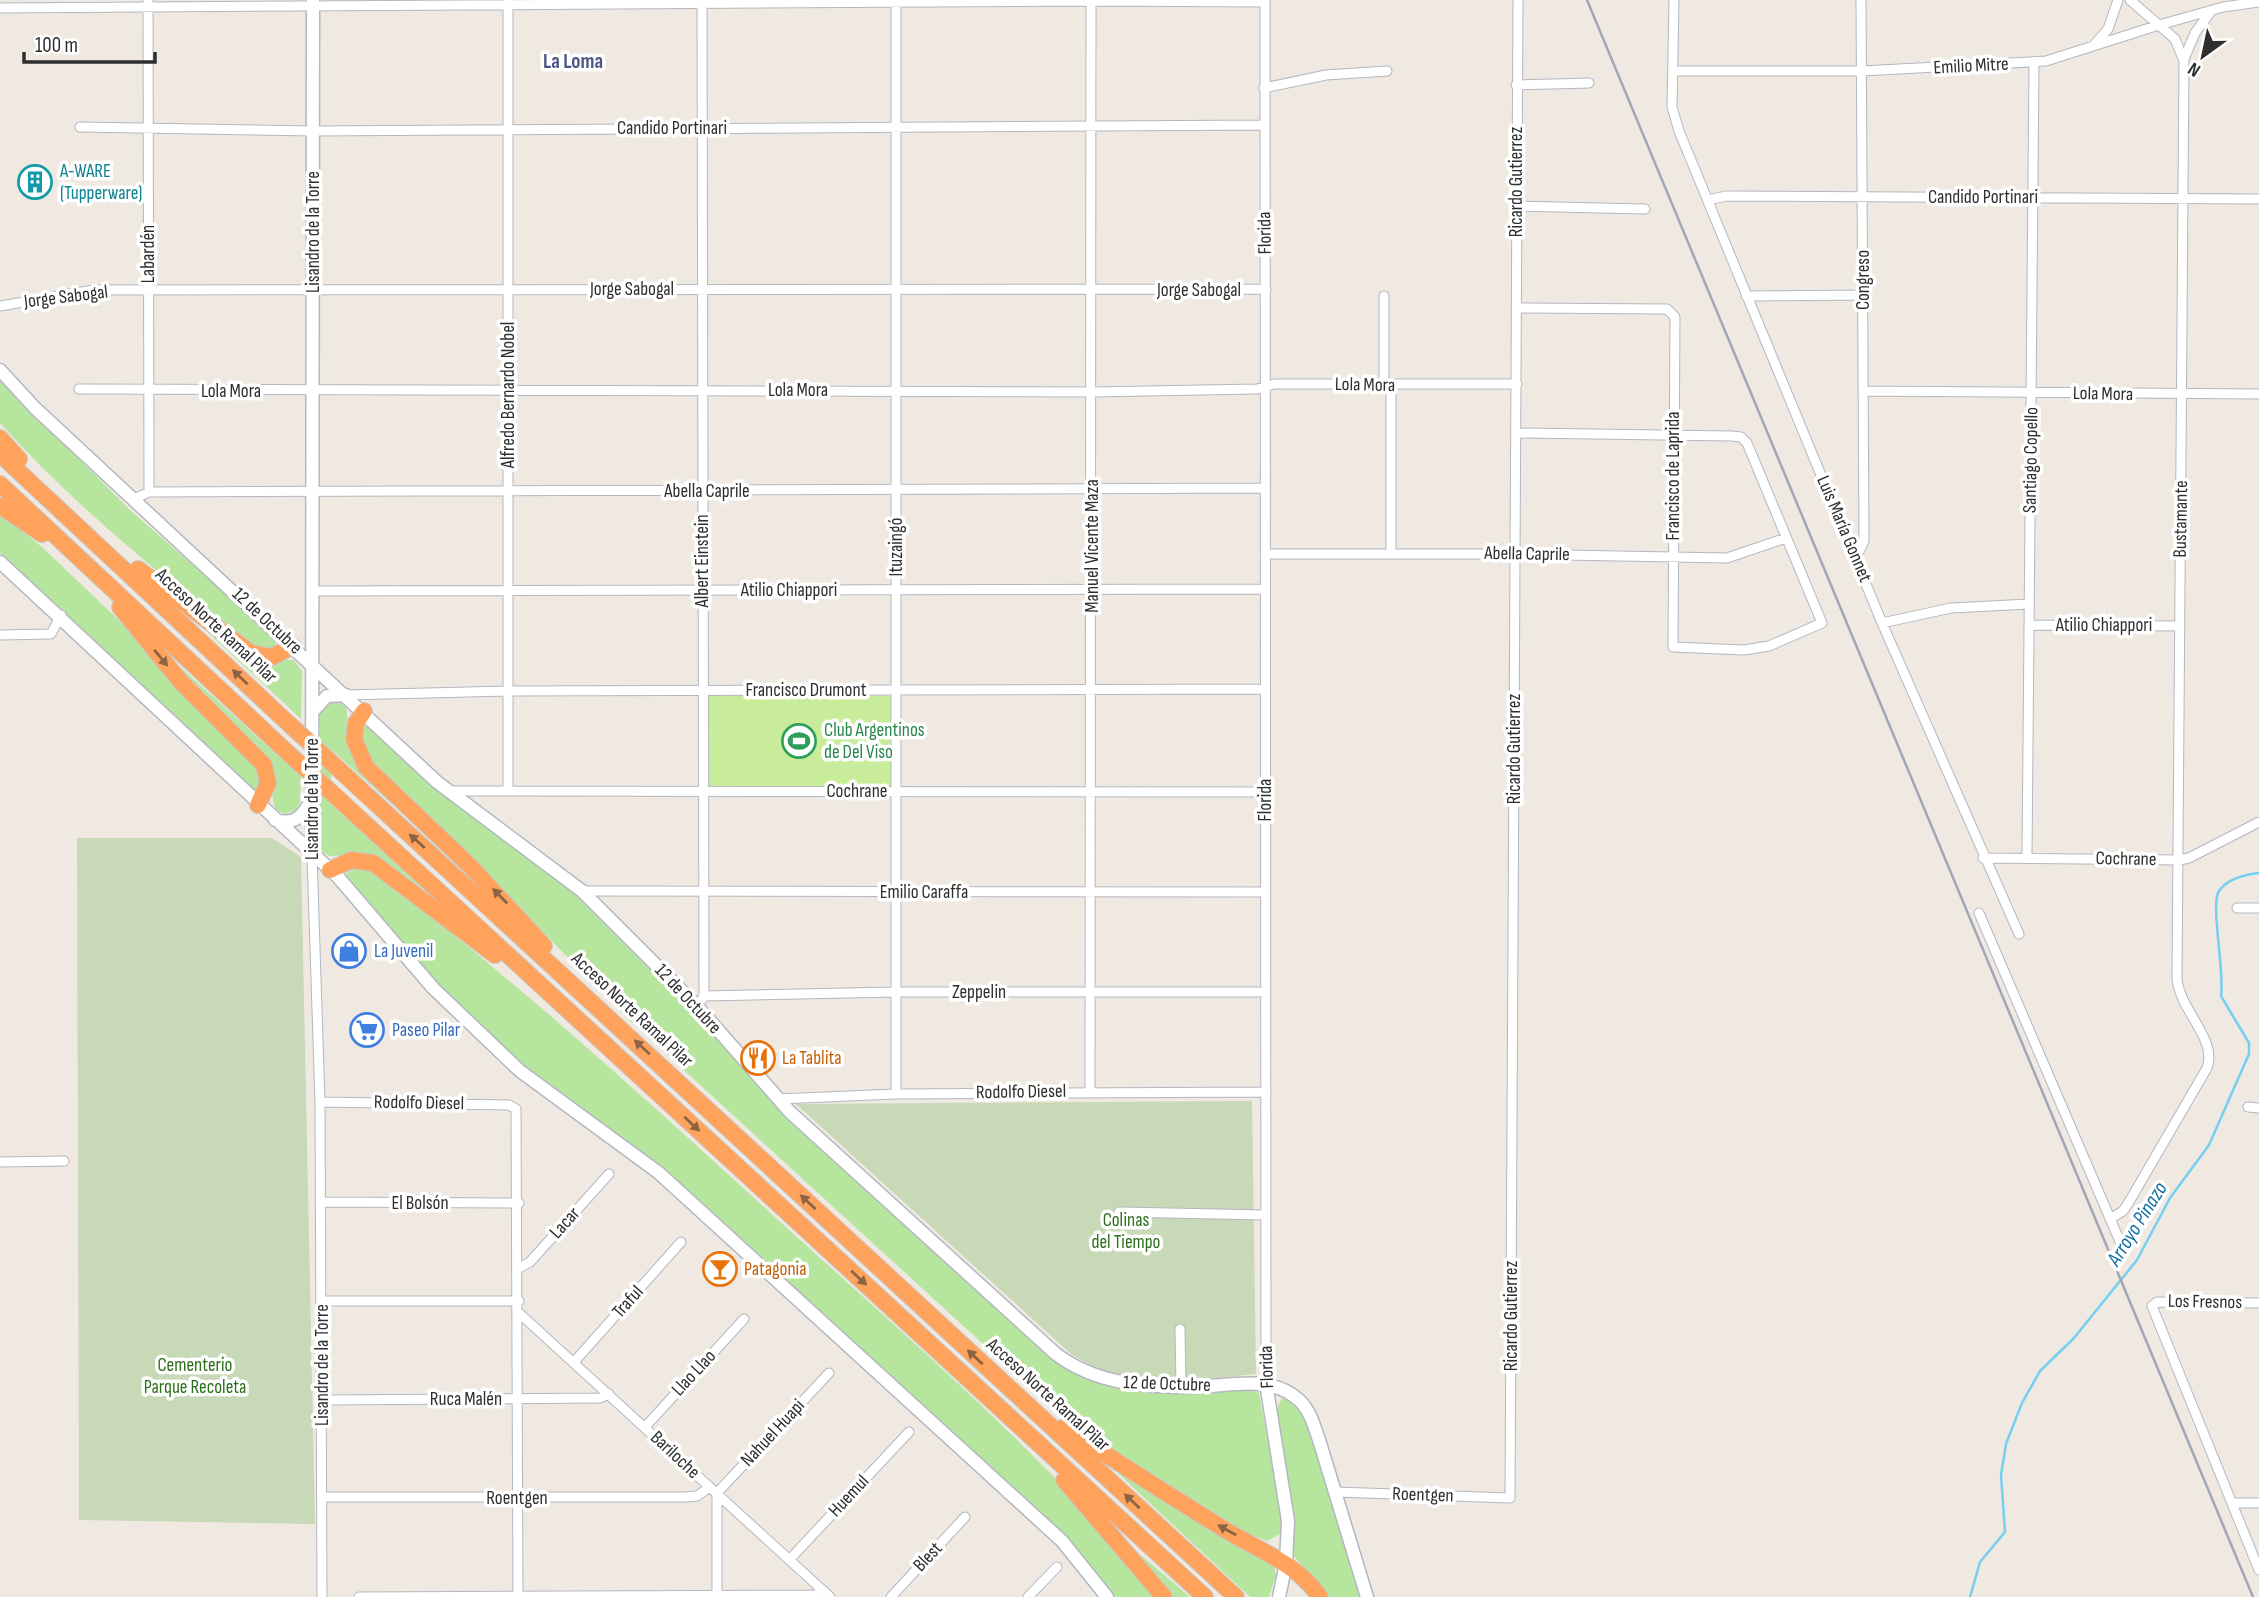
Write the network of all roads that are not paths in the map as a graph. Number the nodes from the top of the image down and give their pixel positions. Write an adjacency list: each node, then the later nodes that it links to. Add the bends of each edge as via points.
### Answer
1 (1091, 0): 8 (street); 9 (street); 30 (street, Manuel Vicente Maza)
2 (1518, 0): 24 (street, Ricardo Gutierrez)
3 (1674, 0): 21 (street, Luis María Gonnet)
4 (1861, 0): 22 (street, Congreso)
5 (2118, 0): 17 (street, via 2108,29)
6 (2130, 0): 16 (street)
7 (702, 1): 8 (street); 10 (street); 29 (street, Albert Einstein)
8 (896, 1): 31 (street, Ituzaingó)
9 (1265, 1): 25 (street, Florida)
10 (508, 2): 12 (street); 32 (street, Alfredo Bernardo Nobel)
11 (2259, 2): 15 (street, Emilio Mitre)
12 (313, 3): 13 (street); 33 (street, Lisandro de la Torre)
13 (148, 4): 14 (street); 28 (street, Labardén)
14 (0, 8)
15 (2212, 11): 16 (street, Emilio Mitre); 18 (street, via 2195,33)
16 (2159, 25): 17 (street, Emilio Mitre); 18 (street, via 2181,48)
17 (2093, 46): 19 (street, Emilio Mitre)
18 (2184, 61): 35 (street, Bustamante)
19 (2034, 63): 22 (street, Emilio Mitre); 36 (street, Santiago Copello)
20 (1387, 71): 25 (street, via 1326,75)
21 (1674, 71): 22 (street, Emilio Mitre); 38 (street, Luis María Gonnet, via 1672,107)
22 (1862, 71): 34 (street, Congreso)
23 (1589, 83): 24 (street)
24 (1516, 85): 39 (street, Ricardo Gutierrez)
25 (1264, 88): 26 (street, Florida)
26 (1263, 125): 30 (street, Candido Portinari); 43 (street, Florida)
27 (80, 128): 28 (street, Candido Portinari)
28 (148, 128): 33 (street, Candido Portinari); 44 (street, Labardén)
29 (702, 128): 31 (street, Candido Portinari); 32 (street, Candido Portinari); 45 (street, Albert Einstein)
30 (1094, 128): 31 (street, Candido Portinari); 47 (street, Manuel Vicente Maza)
31 (896, 129): 46 (street, Ituzaingó)
32 (508, 130): 33 (street, Candido Portinari); 42 (street, Alfredo Bernardo Nobel)
33 (313, 131): 41 (street, Lisandro de la Torre)
34 (1863, 196): 36 (street, Candido Portinari); 38 (street, Candido Portinari, via 1726,196); 48 (street, Congreso)
35 (2183, 197): 36 (street, Candido Portinari); 37 (street, Candido Portinari); 67 (street, Bustamante)
36 (2031, 198): 65 (street, Santiago Copello)
37 (2259, 199)
38 (1708, 200): 50 (street, Luis María Gonnet)
39 (1515, 206): 40 (street); 52 (street, Ricardo Gutierrez)
40 (1645, 209)
41 (313, 289): 42 (street, Jorge Sabogal); 44 (street, Jorge Sabogal); 62 (street, Lisandro de la Torre)
42 (508, 289): 45 (street, Jorge Sabogal); 58 (street, Alfredo Bernardo Nobel)
43 (1266, 289): 47 (street, Jorge Sabogal); 56 (street, Florida)
44 (148, 290): 51 (street, Jorge Sabogal, via 93,290); 61 (street, Labardén)
45 (702, 290): 46 (street, Jorge Sabogal); 59 (street, Albert Einstein)
46 (896, 290): 47 (street, Jorge Sabogal); 60 (street, Ituzaingó)
47 (1093, 291): 64 (street, Manuel Vicente Maza)
48 (1863, 295): 50 (street); 63 (street, Congreso)
49 (1384, 296): 55 (street)
50 (1746, 296): 88 (street, Luis María Gonnet)
51 (0, 306)
52 (1518, 308): 54 (street, Ricardo Gutierrez); 69 (street, Francisco de Laprida, via 1667,309 1675,317)
53 (0, 370): 80 (street, 12 de Octubre)
54 (1517, 384): 55 (street, Lola Mora); 68 (street, Ricardo Gutierrez)
55 (1387, 385): 56 (street, Lola Mora); 84 (street)
56 (1266, 386): 64 (street, Lola Mora); 73 (street, Florida)
57 (79, 389): 61 (street, Lola Mora)
58 (508, 390): 59 (street, Lola Mora); 62 (street, Lola Mora); 77 (street, Alfredo Bernardo Nobel)
59 (702, 390): 60 (street, Lola Mora); 78 (street, Albert Einstein)
60 (896, 390): 64 (street, Lola Mora); 75 (street, Ituzaingó)
61 (150, 391): 62 (street, Lola Mora); 76 (street, Labardén)
62 (314, 391): 79 (street, Lisandro de la Torre)
63 (1864, 391): 65 (street, Lola Mora); 88 (street, Congreso, via 1864,541)
64 (1093, 392): 74 (street, Manuel Vicente Maza)
65 (2031, 393): 67 (street, Lola Mora); 97 (street, Santiago Copello)
66 (2259, 394): 67 (street, Lola Mora)
67 (2183, 395): 101 (street, Bustamante)
68 (1517, 433): 69 (street); 86 (street, Ricardo Gutierrez)
69 (1672, 435): 83 (street, via 1741,437); 87 (street, Francisco de Laprida)
70 (0, 438): 82 (highway)
71 (0, 454): 82 (highway, Acceso Norte Ramal Pilar)
72 (0, 484): 90 (highway)
73 (1265, 488): 74 (street, Abella Caprile); 85 (street, Florida)
74 (1092, 489): 75 (street, Abella Caprile); 91 (street, Manuel Vicente Maza)
75 (896, 490): 78 (street, Abella Caprile); 95 (street, Ituzaingó)
76 (149, 492): 79 (street, Abella Caprile); 80 (street)
77 (508, 492): 78 (street, Abella Caprile); 79 (street, Abella Caprile); 93 (street, Alfredo Bernardo Nobel)
78 (702, 492): 94 (street, Albert Einstein)
79 (314, 493): 96 (street, Lisandro de la Torre)
80 (134, 499): 103 (street, 12 de Octubre)
81 (0, 506): 90 (highway)
82 (74, 521): 103 (highway, via 251,653 272,657); 141 (highway, Acceso Norte Ramal Pilar, one-way to 82, bridge)
83 (1786, 538): 87 (street, Abella Caprile, via 1727,558); 87 (street, Francisco de Laprida, via 1822,623 1769,646 1744,650 1673,647)
84 (1391, 553): 85 (street, Abella Caprile); 86 (street, Abella Caprile)
85 (1265, 554): 92 (street, Florida)
86 (1514, 554): 87 (street, Abella Caprile); 181 (street, Ricardo Gutierrez)
87 (1673, 558)
88 (1856, 558): 99 (street, Luis María Gonnet)
89 (0, 562): 98 (street)
90 (87, 564): 120 (highway, one-way to 120, via 180,681 261,762 268,783); 142 (highway, bridge)
91 (1092, 589): 92 (street, Atilio Chiappori); 95 (street, Atilio Chiappori); 108 (street, Manuel Vicente Maza)
92 (1265, 589): 105 (street, Florida)
93 (508, 590): 94 (street, Atilio Chiappori); 96 (street, Atilio Chiappori); 109 (street, Alfredo Bernardo Nobel)
94 (702, 590): 95 (street, Atilio Chiappori); 106 (street, Albert Einstein)
95 (896, 590): 107 (street, Ituzaingó)
96 (314, 591): 104 (street, Lisandro de la Torre)
97 (2029, 604): 99 (street, Atilio Chiappori, via 1951,608); 100 (street, Santiago Copello)
98 (61, 615): 102 (street, via 51,634); 120 (street)
99 (1882, 623): 125 (street, Luis María Gonnet)
100 (2029, 625): 101 (street, Atilio Chiappori); 124 (street, Santiago Copello)
101 (2180, 626): 126 (street, Bustamante)
102 (0, 635)
103 (293, 646): 104 (street, 12 de Octubre)
104 (314, 664): 110 (street, 12 de Octubre); 111 (street, Lisandro de la Torre)
105 (1265, 689): 108 (street, Francisco Drumont); 118 (street, Florida)
106 (702, 690): 107 (street, Francisco Drumont); 109 (street, Francisco Drumont); 115 (street, Albert Einstein)
107 (896, 690): 108 (street, Francisco Drumont); 116 (street, Ituzaingó)
108 (1091, 690): 117 (street, Manuel Vicente Maza)
109 (508, 691): 110 (street, Francisco Drumont); 114 (street, Alfredo Bernardo Nobel)
110 (346, 695): 111 (street, via 327,696); 112 (street, 12 de Octubre)
111 (313, 711): 119 (street, Lisandro de la Torre)
112 (364, 711): 113 (street, 12 de Octubre); 141 (highway, one-way to 112, via 505,901 366,767 354,739)
113 (450, 791): 114 (street, Cochrane); 128 (street, 12 de Octubre)
114 (508, 791): 115 (street, Cochrane)
115 (702, 791): 116 (street, Cochrane); 129 (street, Albert Einstein)
116 (896, 791): 117 (street, Cochrane); 130 (street, Ituzaingó)
117 (1091, 792): 118 (street, Cochrane); 131 (street, Manuel Vicente Maza)
118 (1265, 792): 132 (street, Florida)
119 (310, 801): 121 (street, via 297,819); 123 (street, Lisandro de la Torre)
120 (258, 805): 121 (street)
121 (275, 820): 123 (street)
122 (2259, 822): 126 (street, Cochrane)
123 (312, 855): 127 (street); 147 (street, Lisandro de la Torre)
124 (2027, 857): 125 (street, Cochrane); 126 (street, Cochrane)
125 (1983, 858): 136 (street, Luis María Gonnet)
126 (2179, 860): 157 (street, Bustamante, via 2177,986 2210,1052 2207,1068 2129,1202)
127 (330, 870): 142 (highway, via 357,860 385,870); 197 (street, via 433,988 520,1071 659,1174 1062,1541)
128 (582, 891): 129 (street, Emilio Caraffa); 140 (street, 12 de Octubre)
129 (702, 891): 130 (street, Emilio Caraffa); 140 (street, Albert Einstein)
130 (896, 892): 131 (street, Emilio Caraffa); 137 (street, Ituzaingó)
131 (1091, 892): 132 (street, Emilio Caraffa); 138 (street, Manuel Vicente Maza)
132 (1265, 892): 139 (street, Florida)
133 (2237, 908): 134 (street)
134 (2259, 908)
135 (1979, 913): 157 (street)
136 (2019, 934)
137 (896, 992): 138 (street, Zeppelin); 140 (street, Zeppelin); 145 (street, Ituzaingó)
138 (1090, 992): 139 (street, Zeppelin); 143 (street, Manuel Vicente Maza)
139 (1266, 992): 144 (street, Florida)
140 (700, 1001): 146 (street, 12 de Octubre)
141 (593, 1003): 174 (highway, Acceso Norte Ramal Pilar, one-way to 141)
142 (587, 1028): 175 (highway, one-way to 175)
143 (1090, 1092): 144 (street, Rodolfo Diesel); 145 (street, Rodolfo Diesel)
144 (1266, 1092): 156 (street, Florida)
145 (896, 1094): 146 (street, Rodolfo Diesel)
146 (777, 1099): 170 (street, 12 de Octubre, via 1066,1362 1117,1383)
147 (320, 1102): 153 (street, Lisandro de la Torre); 154 (street, Rodolfo Diesel, via 509,1105 516,1109)
148 (2248, 1107): 149 (street)
149 (2259, 1108)
150 (0, 1161): 151 (street)
151 (64, 1161)
152 (609, 1174): 160 (street, Lacar, via 530,1262)
153 (321, 1202): 154 (street, El Bolsón); 161 (street, Lisandro de la Torre)
154 (519, 1203): 160 (street)
155 (1119, 1212): 156 (street)
156 (1266, 1214): 169 (street, Florida)
157 (2109, 1219): 159 (street)
158 (681, 1242): 167 (street, Traful)
159 (2121, 1244)
160 (519, 1268): 162 (street)
161 (323, 1301): 162 (street); 172 (street, Lisandro de la Torre)
162 (519, 1301): 164 (street)
163 (2259, 1303): 183 (street, Los Fresnos, via 2157,1302 2152,1306)
164 (519, 1313): 167 (street, Bariloche); 173 (street)
165 (744, 1320): 176 (street, Llao Llao)
166 (1181, 1329): 170 (street)
167 (574, 1362): 171 (street, Bariloche)
168 (829, 1373): 178 (street, Nahuel Huapi)
169 (1266, 1383): 170 (street, 12 de Octubre); 179 (street, via 1306,1407); 187 (street, Florida, via 1287,1509)
170 (1181, 1386)
171 (609, 1395): 173 (street, Ruca Malén); 176 (street, Bariloche)
172 (322, 1399): 173 (street, Ruca Malén); 180 (street, Lisandro de la Torre)
173 (519, 1399): 182 (street)
174 (1026, 1402): 187 (highway, one-way to 174); 200 (highway, Acceso Norte Ramal Pilar, one-way to 174)
175 (1012, 1420): 198 (highway); 199 (highway)
176 (645, 1427): 178 (street, Bariloche)
177 (909, 1432): 186 (street, Huemul)
178 (713, 1490): 182 (street, Roentgen, via 685,1497); 186 (street, Bariloche); 192 (street)
179 (1336, 1492): 181 (street, Roentgen); 203 (street)
180 (322, 1497): 182 (street, Roentgen); 193 (street, Lisandro de la Torre)
181 (1510, 1497)
182 (519, 1498): 191 (street)
183 (2233, 1503): 184 (street); 189 (street)
184 (2259, 1503)
185 (965, 1517): 195 (street, Blest)
186 (790, 1559): 190 (street, Bariloche)
187 (1286, 1563): 201 (street, Florida); 202 (highway)
188 (1056, 1567): 196 (street)
189 (2259, 1570)
190 (827, 1594): 192 (street)
191 (518, 1596): 192 (street); 194 (street)
192 (717, 1596)
193 (322, 1597)
194 (359, 1597)
195 (891, 1597)
196 (1028, 1597)
197 (1107, 1597)
198 (1164, 1597)
199 (1205, 1597)
200 (1236, 1597)
201 (1279, 1597)
202 (1320, 1597)
203 (1367, 1597)

